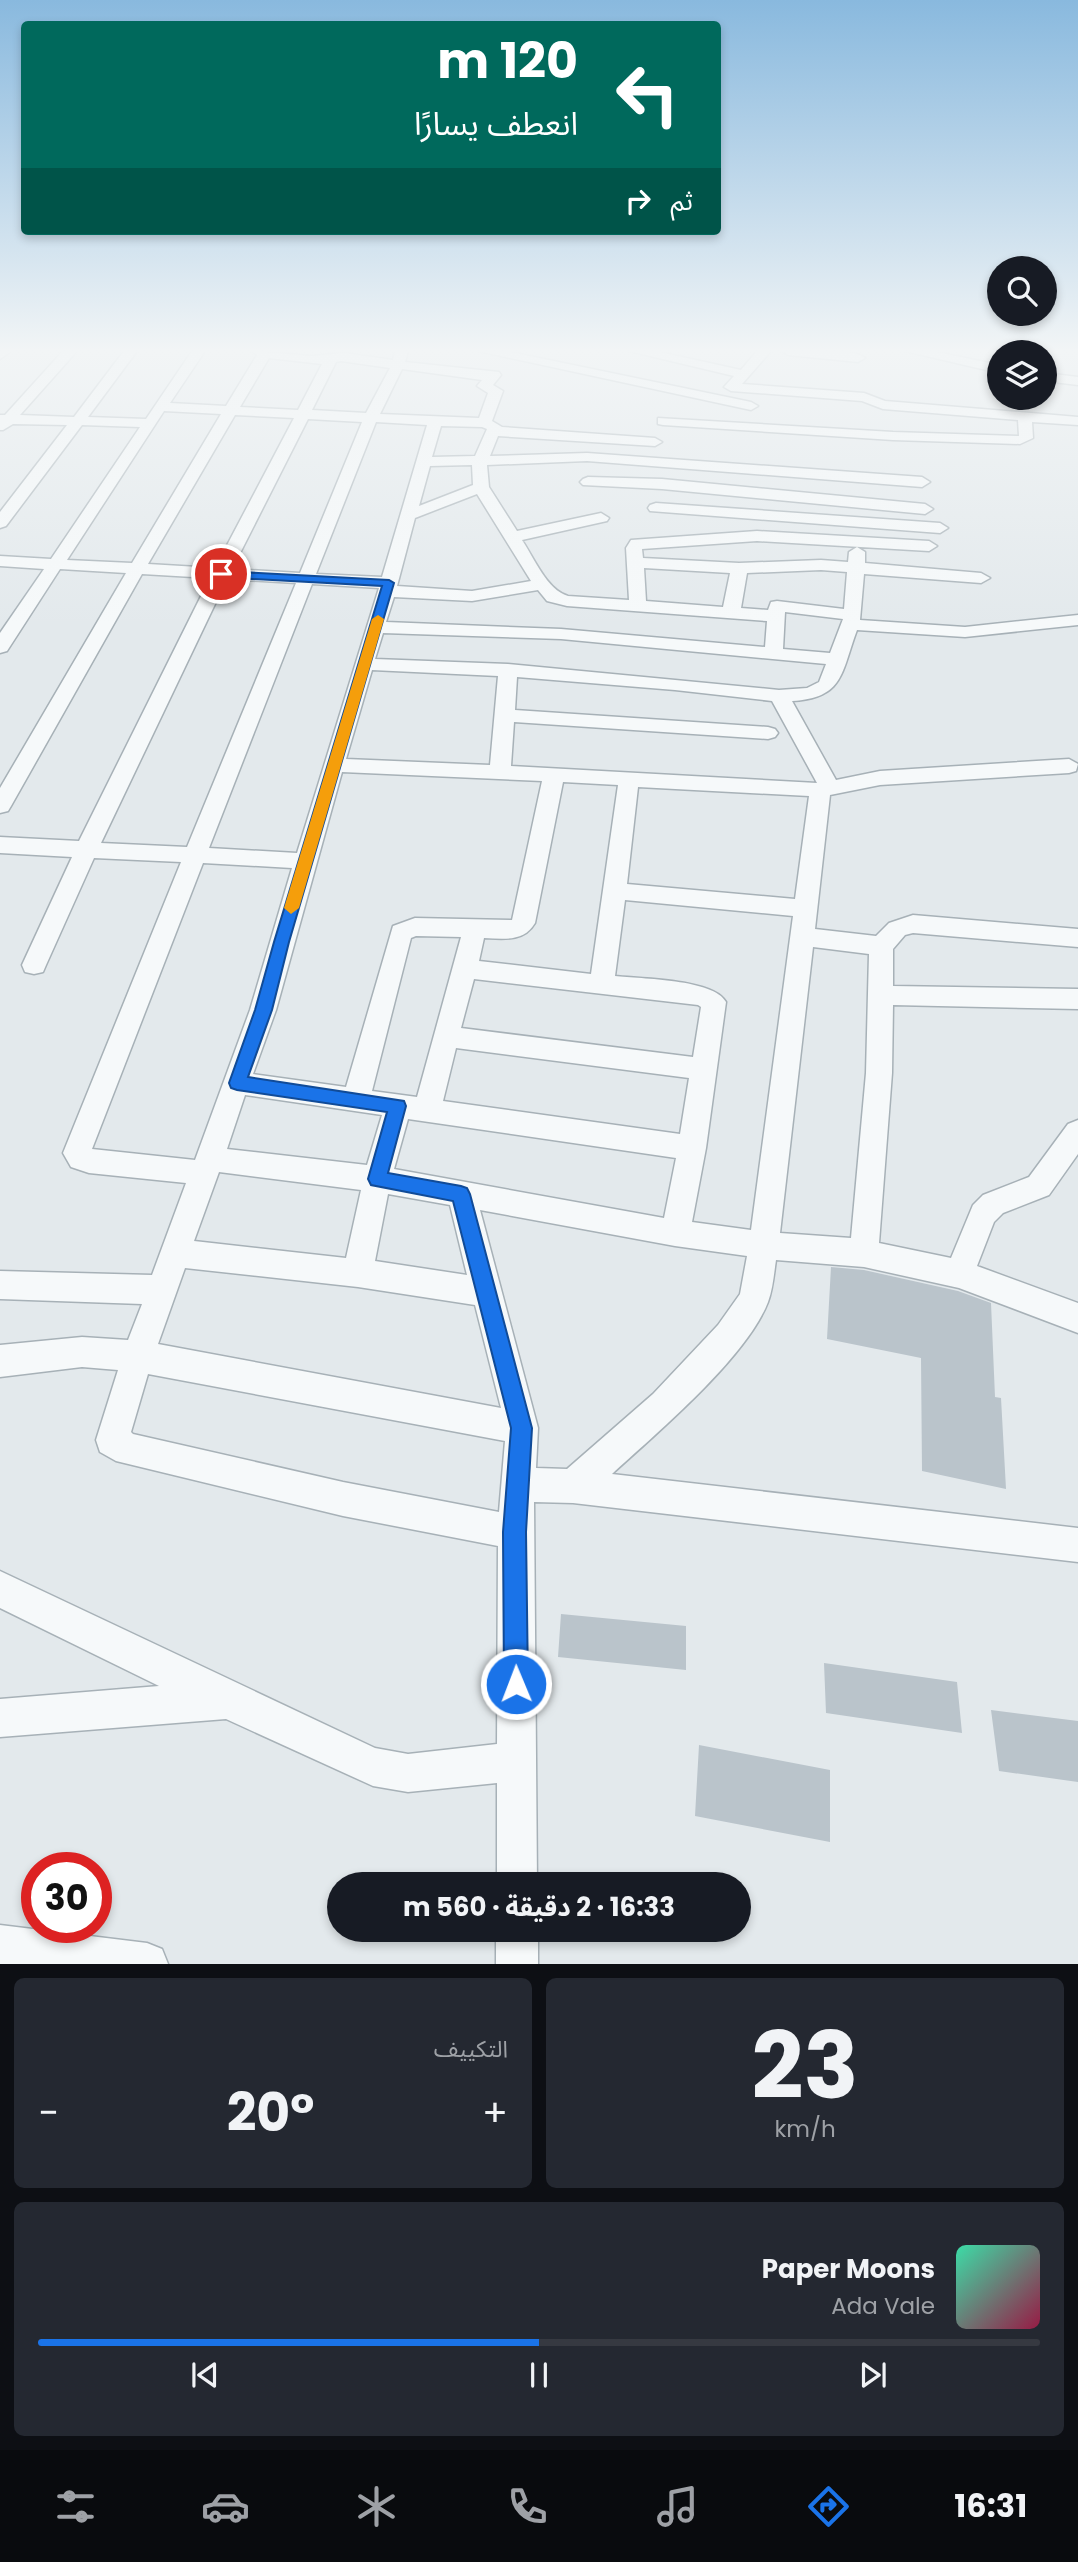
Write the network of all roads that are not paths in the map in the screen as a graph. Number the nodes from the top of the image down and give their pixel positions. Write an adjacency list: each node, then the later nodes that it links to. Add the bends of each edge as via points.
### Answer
1 (655, 442): 14 (street)
2 (61, 443): 28 (street)
3 (137, 443): 37 (street)
4 (214, 443): 40 (street)
5 (288, 443): 41 (street)
6 (361, 443): 42 (street)
7 (430, 443): 15 (street)
8 (485, 443): 16 (street)
9 (716, 443): 11 (street)
10 (729, 443): 11 (street)
11 (722, 447): 14 (street); 17 (street); 21 (street)
12 (841, 448): 13 (street)
13 (907, 452)
14 (648, 461): 16 (street, via 587,457)
15 (425, 463): 16 (street); 26 (street)
16 (479, 463): 20 (street)
17 (820, 475): 19 (street); 22 (street)
18 (588, 482): 21 (street)
19 (922, 482)
20 (481, 487): 26 (street); 30 (street)
21 (720, 491): 22 (street); 25 (street)
22 (818, 500): 24 (street)
23 (656, 508): 25 (street)
24 (925, 509)
25 (724, 512): 29 (street)
26 (410, 515): 45 (street)
27 (601, 518): 30 (street)
28 (0, 523)
29 (940, 528)
30 (512, 537): 44 (street)
31 (796, 537): 32 (street); 35 (street, via 643,543 634,545); 36 (street)
32 (858, 541): 33 (street); 39 (street)
33 (929, 546)
34 (0, 561): 37 (street)
35 (635, 563): 38 (street); 48 (street)
36 (802, 565): 39 (street); 46 (street)
37 (56, 566): 40 (street); 53 (street)
38 (738, 568): 46 (street); 49 (street)
39 (856, 568): 43 (street); 50 (street)
40 (136, 570): 41 (street); 68 (street)
41 (221, 574): 42 (street); 70 (street)
42 (308, 578): 45 (street); 71 (street)
43 (981, 578)
44 (542, 584): 45 (street, via 472,596); 47 (street, via 554,597)
45 (387, 587): 52 (street)
46 (778, 592): 49 (street); 50 (street); 55 (street)
47 (567, 601): 48 (street); 54 (street)
48 (638, 606): 49 (street)
49 (731, 613)
50 (851, 620): 51 (street, via 948,632); 56 (street)
51 (1078, 620)
52 (376, 626): 54 (street); 57 (street)
53 (0, 647)
54 (559, 653): 55 (street); 58 (street); 59 (street, via 689,684)
55 (774, 653): 56 (street)
56 (837, 659): 59 (street, via 821,691)
57 (364, 664): 58 (street); 62 (street)
58 (509, 670): 60 (street)
59 (779, 696): 67 (street)
60 (503, 715): 61 (street); 64 (street)
61 (768, 733)
62 (334, 765): 64 (street); 72 (street)
63 (1069, 766): 67 (street, via 880,778)
64 (500, 772): 65 (street)
65 (554, 774): 66 (street); 75 (street, via 523,923 505,930)
66 (629, 778): 67 (street); 73 (street)
67 (825, 789): 74 (street)
68 (0, 806)
69 (0, 845): 70 (street)
70 (85, 848): 71 (street); 78 (street)
71 (197, 853): 72 (street); 91 (street, via 77,1153 89,1161)
72 (305, 861): 85 (street)
73 (614, 891): 74 (street); 80 (street)
74 (804, 923): 77 (street); 95 (street)
75 (475, 929): 79 (street); 86 (street, via 415,927 401,932)
76 (1078, 938): 77 (street, via 913,924 897,929)
77 (881, 946): 81 (street)
78 (34, 965)
79 (465, 969): 80 (street); 83 (street)
80 (602, 985): 84 (street, via 710,998 714,1002)
81 (881, 995): 82 (street); 97 (street)
82 (1078, 999)
83 (447, 1037): 84 (street); 88 (street)
84 (704, 1069): 90 (street)
85 (237, 1083): 86 (street); 91 (street)
86 (356, 1100): 87 (street)
87 (398, 1106): 88 (street); 92 (street)
88 (427, 1110): 90 (street)
89 (1078, 1132): 99 (street, via 1039,1186 993,1204 983,1214)
90 (692, 1148): 94 (street)
91 (208, 1166): 92 (street); 96 (street)
92 (377, 1179): 93 (street); 98 (street)
93 (461, 1194): 94 (street); 102 (street)
94 (675, 1233): 95 (street)
95 (764, 1245): 97 (street); 108 (street, via 754,1299 729,1336 664,1405)
96 (177, 1253): 98 (street); 101 (street)
97 (864, 1253): 99 (street)
98 (358, 1273): 102 (street)
99 (959, 1274): 103 (street)
100 (0, 1286): 101 (street)
101 (163, 1290): 104 (street)
102 (485, 1292): 106 (street)
103 (1078, 1318)
104 (138, 1356): 105 (street, via 82,1352); 106 (street); 109 (street, via 113,1432 112,1440 118,1445 342,1499)
105 (0, 1361)
106 (522, 1428): 107 (street)
107 (518, 1485): 108 (street); 109 (street)
108 (573, 1486): 110 (street)
109 (515, 1532): 114 (street)
110 (1078, 1545)
111 (0, 1589): 112 (street)
112 (227, 1700): 113 (street); 114 (street, via 357,1761 390,1771 408,1773)
113 (0, 1718)
114 (517, 1760): 115 (street)
115 (517, 1872)
116 (517, 1942): 119 (street)
117 (0, 1945): 118 (street)
118 (147, 1964)
119 (517, 1964)

